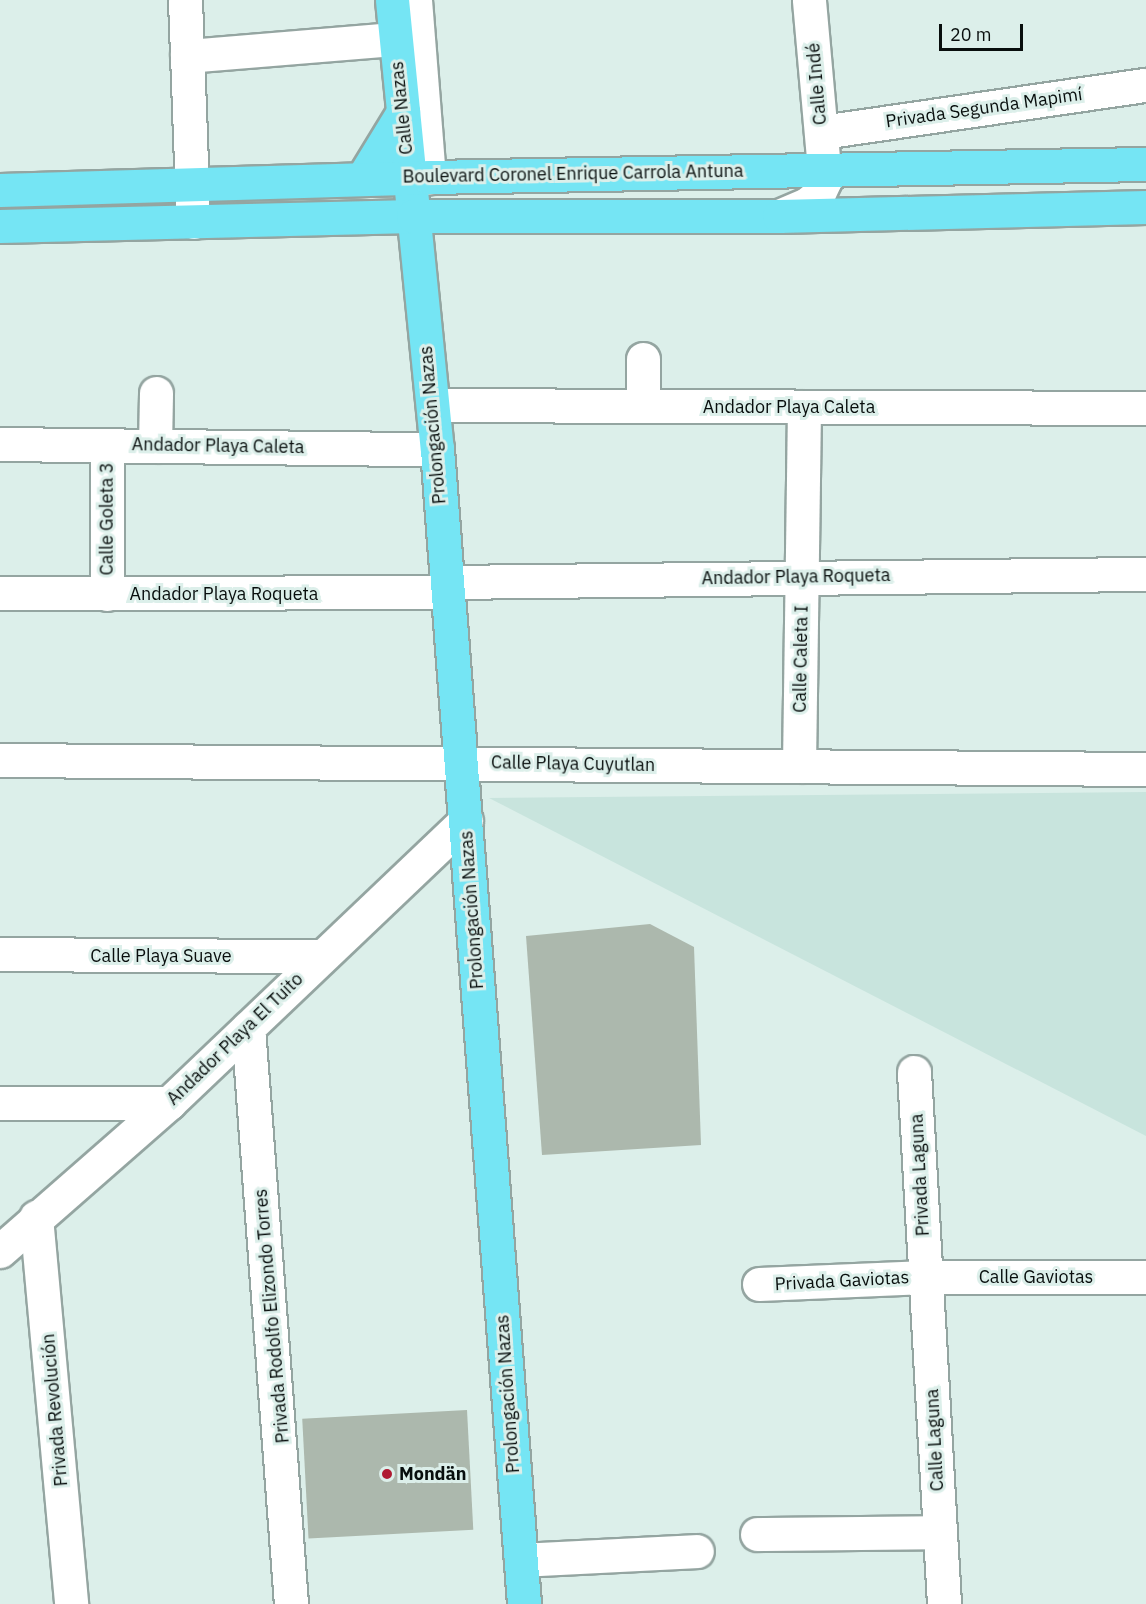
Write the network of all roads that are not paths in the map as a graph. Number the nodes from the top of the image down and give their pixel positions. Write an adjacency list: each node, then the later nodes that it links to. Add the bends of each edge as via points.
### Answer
1 (185, 0): 6 (street)
2 (392, 0): 5 (main road, Calle Nazas)
3 (414, 0): 12 (street)
4 (809, 0): 9 (street, Calle Indé)
5 (395, 39): 6 (street); 8 (main road, Calle Nazas)
6 (187, 56): 14 (street)
7 (1146, 85): 9 (street, Privada Segunda Mapimí)
8 (403, 112): 12 (main road, Calle Nazas); 13 (main road)
9 (822, 132): 11 (street, Calle Indé)
10 (1146, 164): 11 (main road, Boulevard Coronel Enrique Carrola Antuna)
11 (825, 168): 12 (main road, Boulevard Coronel Enrique Carrola Antuna); 18 (street, via 818,195)
12 (419, 177): 13 (main road, Boulevard Coronel Enrique Carrola Antuna); 17 (main road, Calle Nazas)
13 (362, 179): 14 (main road, Boulevard Coronel Enrique Carrola Antuna)
14 (191, 184): 15 (main road, Boulevard Coronel Enrique Carrola Antuna); 19 (street)
15 (0, 190)
16 (1146, 207): 18 (main road)
17 (413, 216): 18 (main road); 19 (main road); 23 (main road, Prolongación Nazas)
18 (778, 216)
19 (193, 222): 20 (main road)
20 (0, 226)
21 (642, 360): 24 (street)
22 (156, 393): 29 (street)
23 (433, 405): 24 (street, Andador Playa Caleta); 30 (main road, Prolongación Nazas)
24 (643, 406): 25 (street, Andador Playa Caleta)
25 (804, 407): 26 (street, Andador Playa Caleta); 32 (street, Calle Caleta I)
26 (1146, 408)
27 (0, 444): 28 (street, Andador Playa Caleta)
28 (107, 445): 29 (street, Andador Playa Caleta); 35 (street, Calle Goleta 3)
29 (156, 446): 30 (street, Andador Playa Caleta)
30 (437, 449): 33 (main road, Prolongación Nazas)
31 (1146, 574): 32 (street, Andador Playa Roqueta)
32 (802, 576): 33 (street, Andador Playa Roqueta); 38 (street, Calle Caleta I)
33 (447, 587): 35 (street, Andador Playa Roqueta); 37 (main road, Prolongación Nazas)
34 (0, 593): 35 (street, Andador Playa Roqueta)
35 (107, 594)
36 (0, 760): 37 (street, Calle Playa Cuyutlan)
37 (461, 762): 38 (street, Calle Playa Cuyutlan); 40 (main road, Prolongación Nazas)
38 (799, 766): 39 (street, Calle Playa Cuyutlan)
39 (1146, 769)
40 (466, 820): 42 (street, Andador Playa El Tuito); 55 (main road, Prolongación Nazas)
41 (0, 954): 42 (street, Calle Playa Suave)
42 (321, 956): 43 (street, Andador Playa El Tuito)
43 (248, 1028): 45 (street, Andador Playa El Tuito); 57 (street, Privada Rodolfo Elizondo Torres)
44 (914, 1072): 49 (street, Privada Laguna)
45 (169, 1102): 46 (street); 47 (street, Andador Playa El Tuito)
46 (0, 1103)
47 (36, 1217): 48 (street, Andador Playa El Tuito); 56 (street, Privada Revolución)
48 (0, 1251)
49 (926, 1277): 50 (street, Calle Gaviotas); 51 (street, Privada Gaviotas); 52 (street, Calle Laguna)
50 (1146, 1277)
51 (759, 1284)
52 (940, 1532): 53 (street); 59 (street, Calle Laguna)
53 (757, 1534)
54 (697, 1551): 55 (street)
55 (521, 1560): 58 (main road, Prolongación Nazas)
56 (71, 1604)
57 (291, 1604)
58 (524, 1604)
59 (944, 1604)

